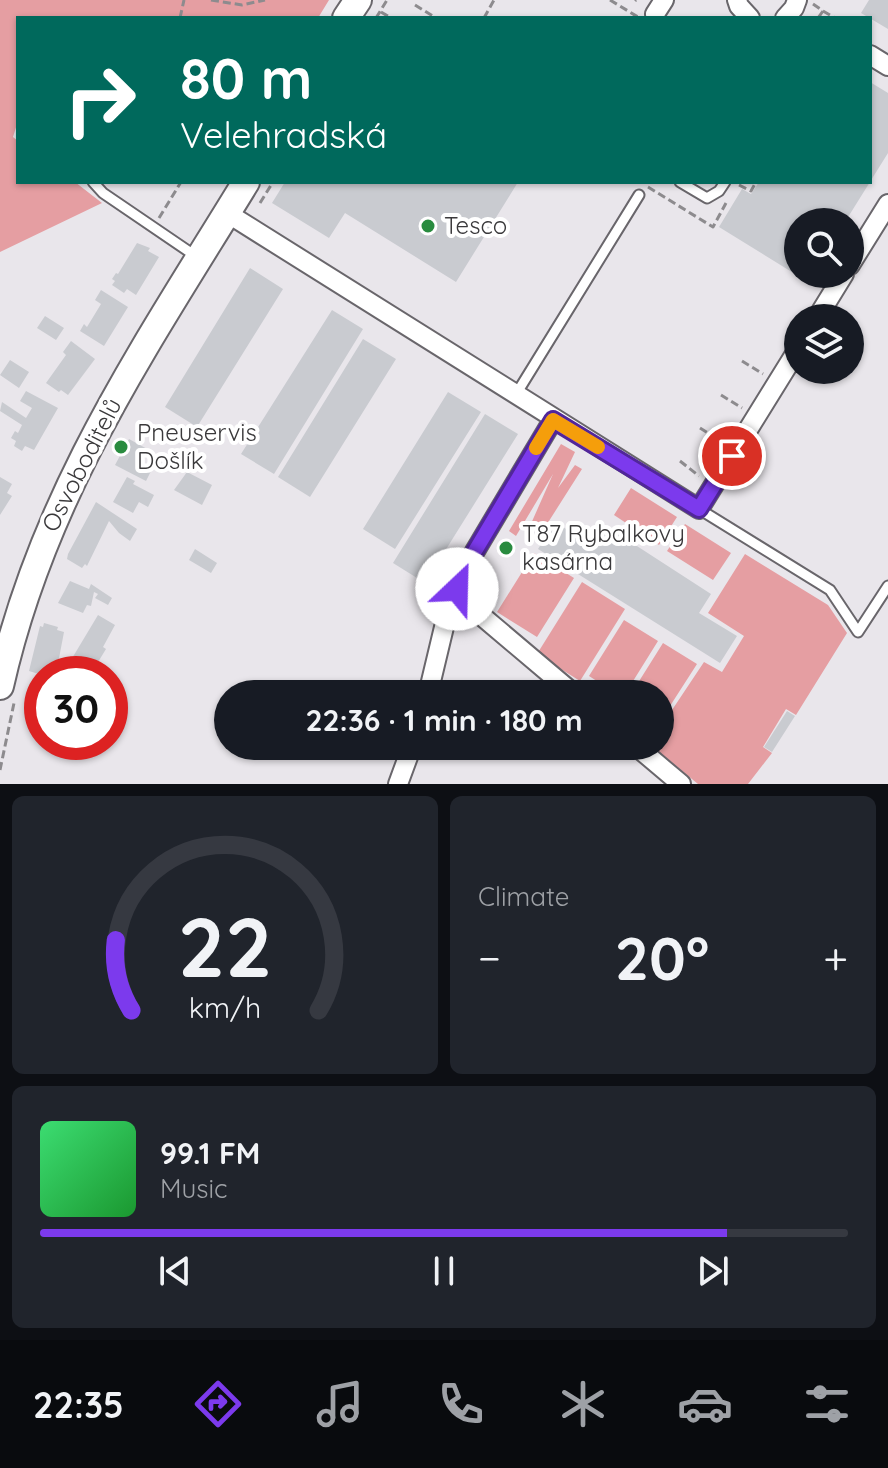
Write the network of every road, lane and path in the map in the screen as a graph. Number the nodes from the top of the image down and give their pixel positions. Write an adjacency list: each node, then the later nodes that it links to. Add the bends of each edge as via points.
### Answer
1 (211, 0): 2 (path, via 242,5)
2 (265, 0)
3 (387, 0): 6 (path)
4 (610, 0): 8 (path)
5 (415, 5): 11 (path)
6 (369, 6): 9 (main road); 10 (path)
7 (803, 9): 12 (path)
8 (653, 11)
9 (350, 16)
10 (387, 16)
11 (433, 16)
12 (828, 16)
13 (95, 184): 25 (lane)
14 (180, 184): 25 (path)
15 (644, 184): 22 (path, via 713,227)
16 (683, 184): 17 (lane, via 707,198)
17 (724, 184)
18 (737, 184): 19 (path, via 751,191)
19 (755, 184)
20 (253, 192): 24 (main road, Osvoboditelů)
21 (639, 195): 32 (lane)
22 (731, 195)
23 (888, 204): 26 (street)
24 (227, 213): 27 (main road, Osvoboditelů); 32 (street)
25 (153, 228): 27 (lane)
26 (864, 243)
27 (200, 259): 42 (main road, Osvoboditelů, via 107,410 67,488 23,601)
28 (742, 361): 30 (path)
29 (784, 372): 37 (street)
30 (767, 377)
31 (721, 395): 33 (path)
32 (515, 396): 34 (street)
33 (746, 411)
34 (553, 420): 37 (street); 38 (street)
35 (700, 428): 36 (path)
36 (725, 444)
37 (699, 509): 39 (lane, via 830,590 858,632)
38 (459, 578): 40 (street); 41 (street, via 457,589 464,601)
39 (888, 586)
40 (431, 680)
41 (557, 680)
42 (8, 690): 45 (path)
43 (407, 760): 46 (street)
44 (653, 760): 47 (street)
45 (0, 770)
46 (398, 784)
47 (681, 784)

